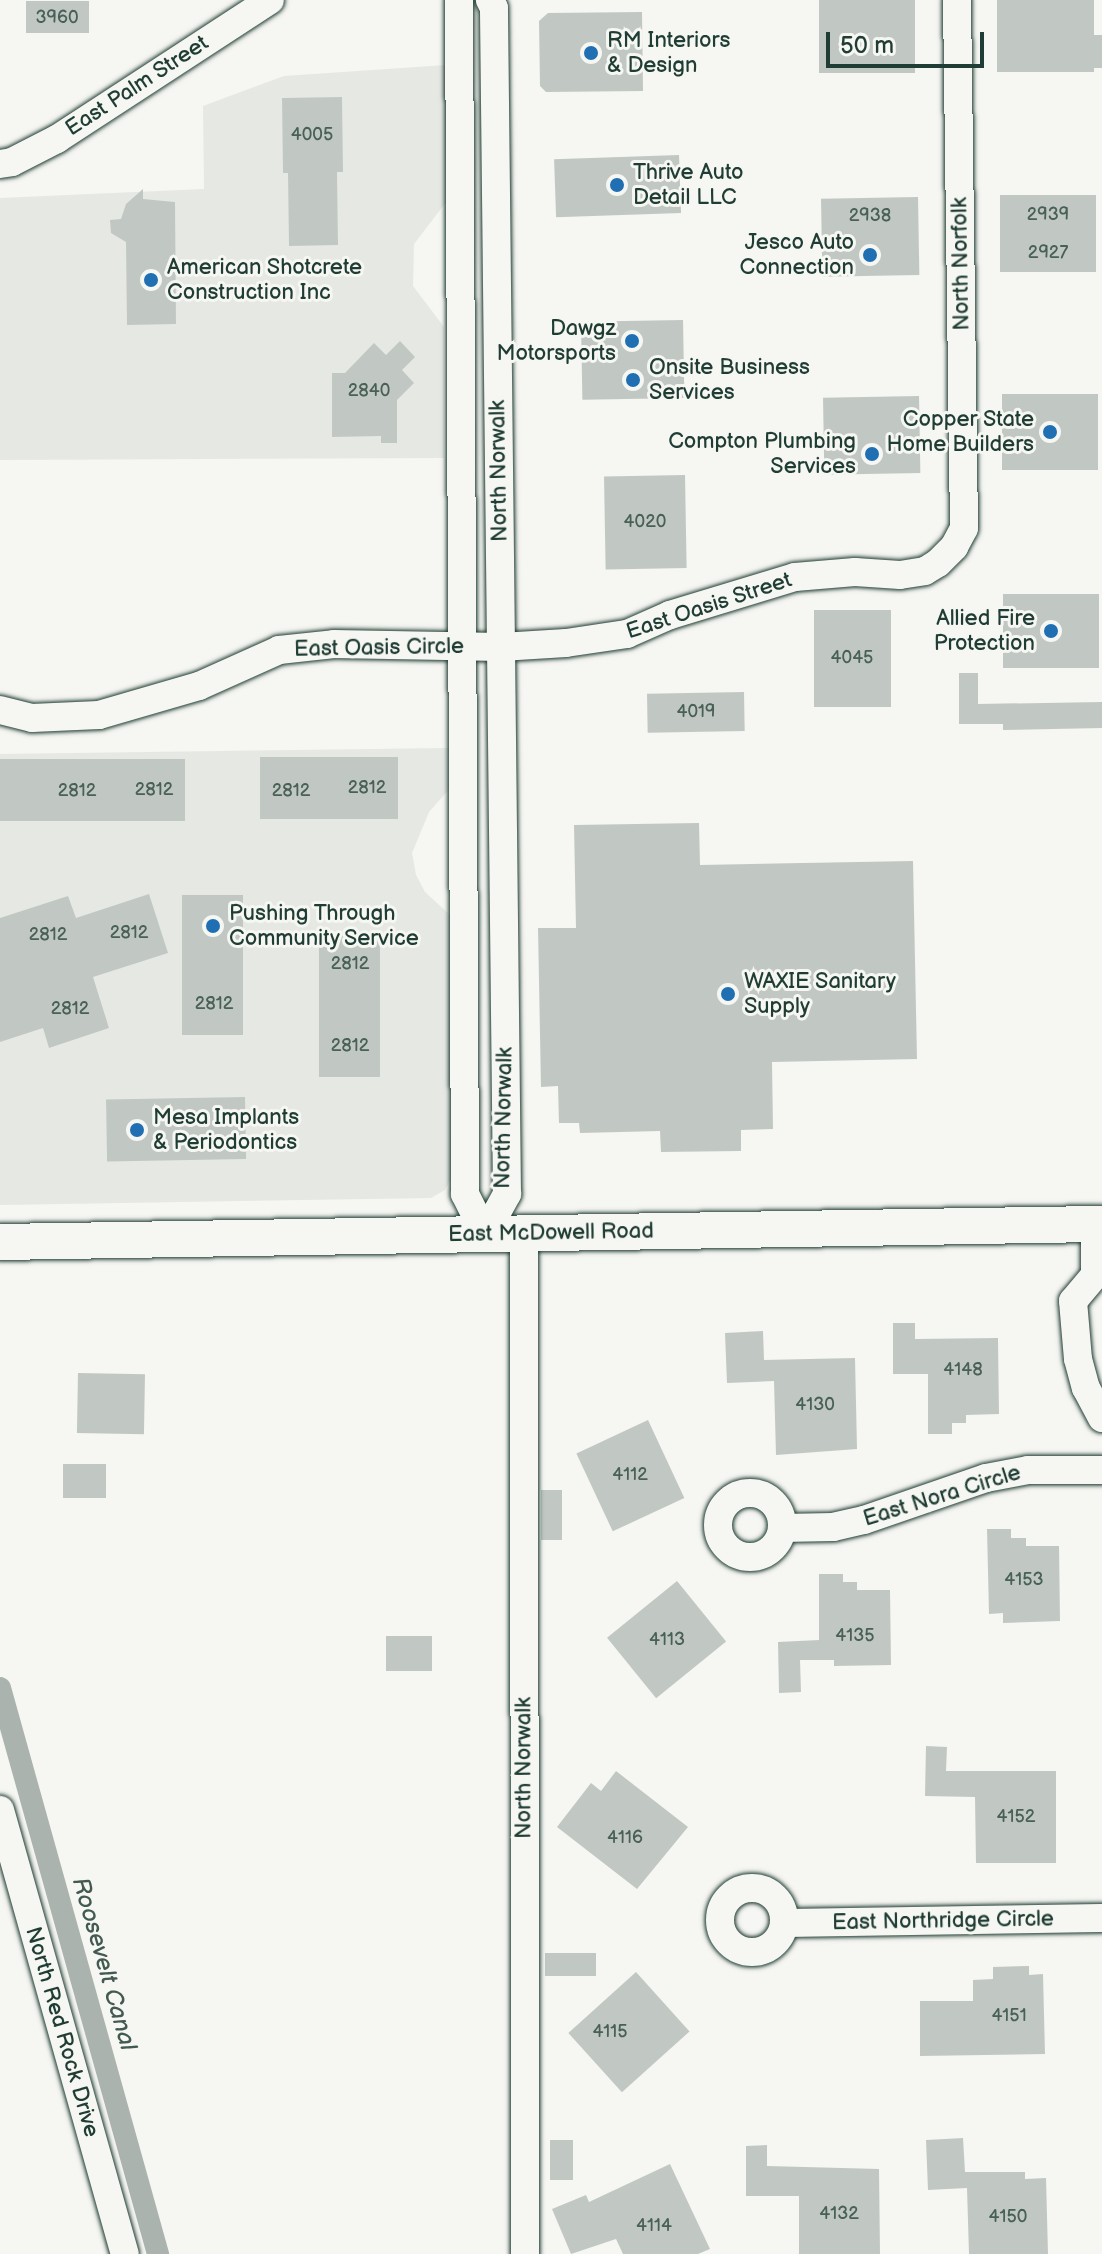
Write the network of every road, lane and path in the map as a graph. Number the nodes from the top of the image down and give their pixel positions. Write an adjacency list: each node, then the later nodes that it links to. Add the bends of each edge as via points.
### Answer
1 (270, 0): 5 (street, East Palm Street, via 57,139)
2 (459, 0): 7 (street, North Norwalk)
3 (490, 0): 6 (street, North Norwalk)
4 (957, 0): 8 (street, North Norfolk)
5 (0, 164)
6 (496, 266): 7 (street); 9 (street, North Norwalk)
7 (460, 268): 9 (street, North Norwalk)
8 (964, 528): 9 (street, East Oasis Street, via 954,547 925,571 795,577 670,615 627,634)
9 (482, 646): 10 (street, East Oasis Circle, via 334,644 279,650 199,686 99,715 32,718); 13 (street, North Norwalk, via 465,1194); 13 (street, North Norwalk, via 507,1194)
10 (0, 710)
11 (1099, 1224): 12 (main road, East McDowell Road); 15 (street)
12 (524, 1233): 13 (main road, East McDowell Road); 23 (street, North Norwalk)
13 (485, 1234): 14 (main road, East McDowell Road)
14 (0, 1242)
15 (1099, 1278): 16 (street, via 1073,1301 1078,1359)
16 (1102, 1418)
17 (1102, 1470): 18 (street, East Nora Circle, via 1028,1470 986,1478 864,1520)
18 (782, 1528)
19 (0, 1810): 22 (street, North Red Rock Drive)
20 (1102, 1918): 21 (street, East Northridge Circle)
21 (785, 1923)
22 (125, 2254)
23 (525, 2254)

